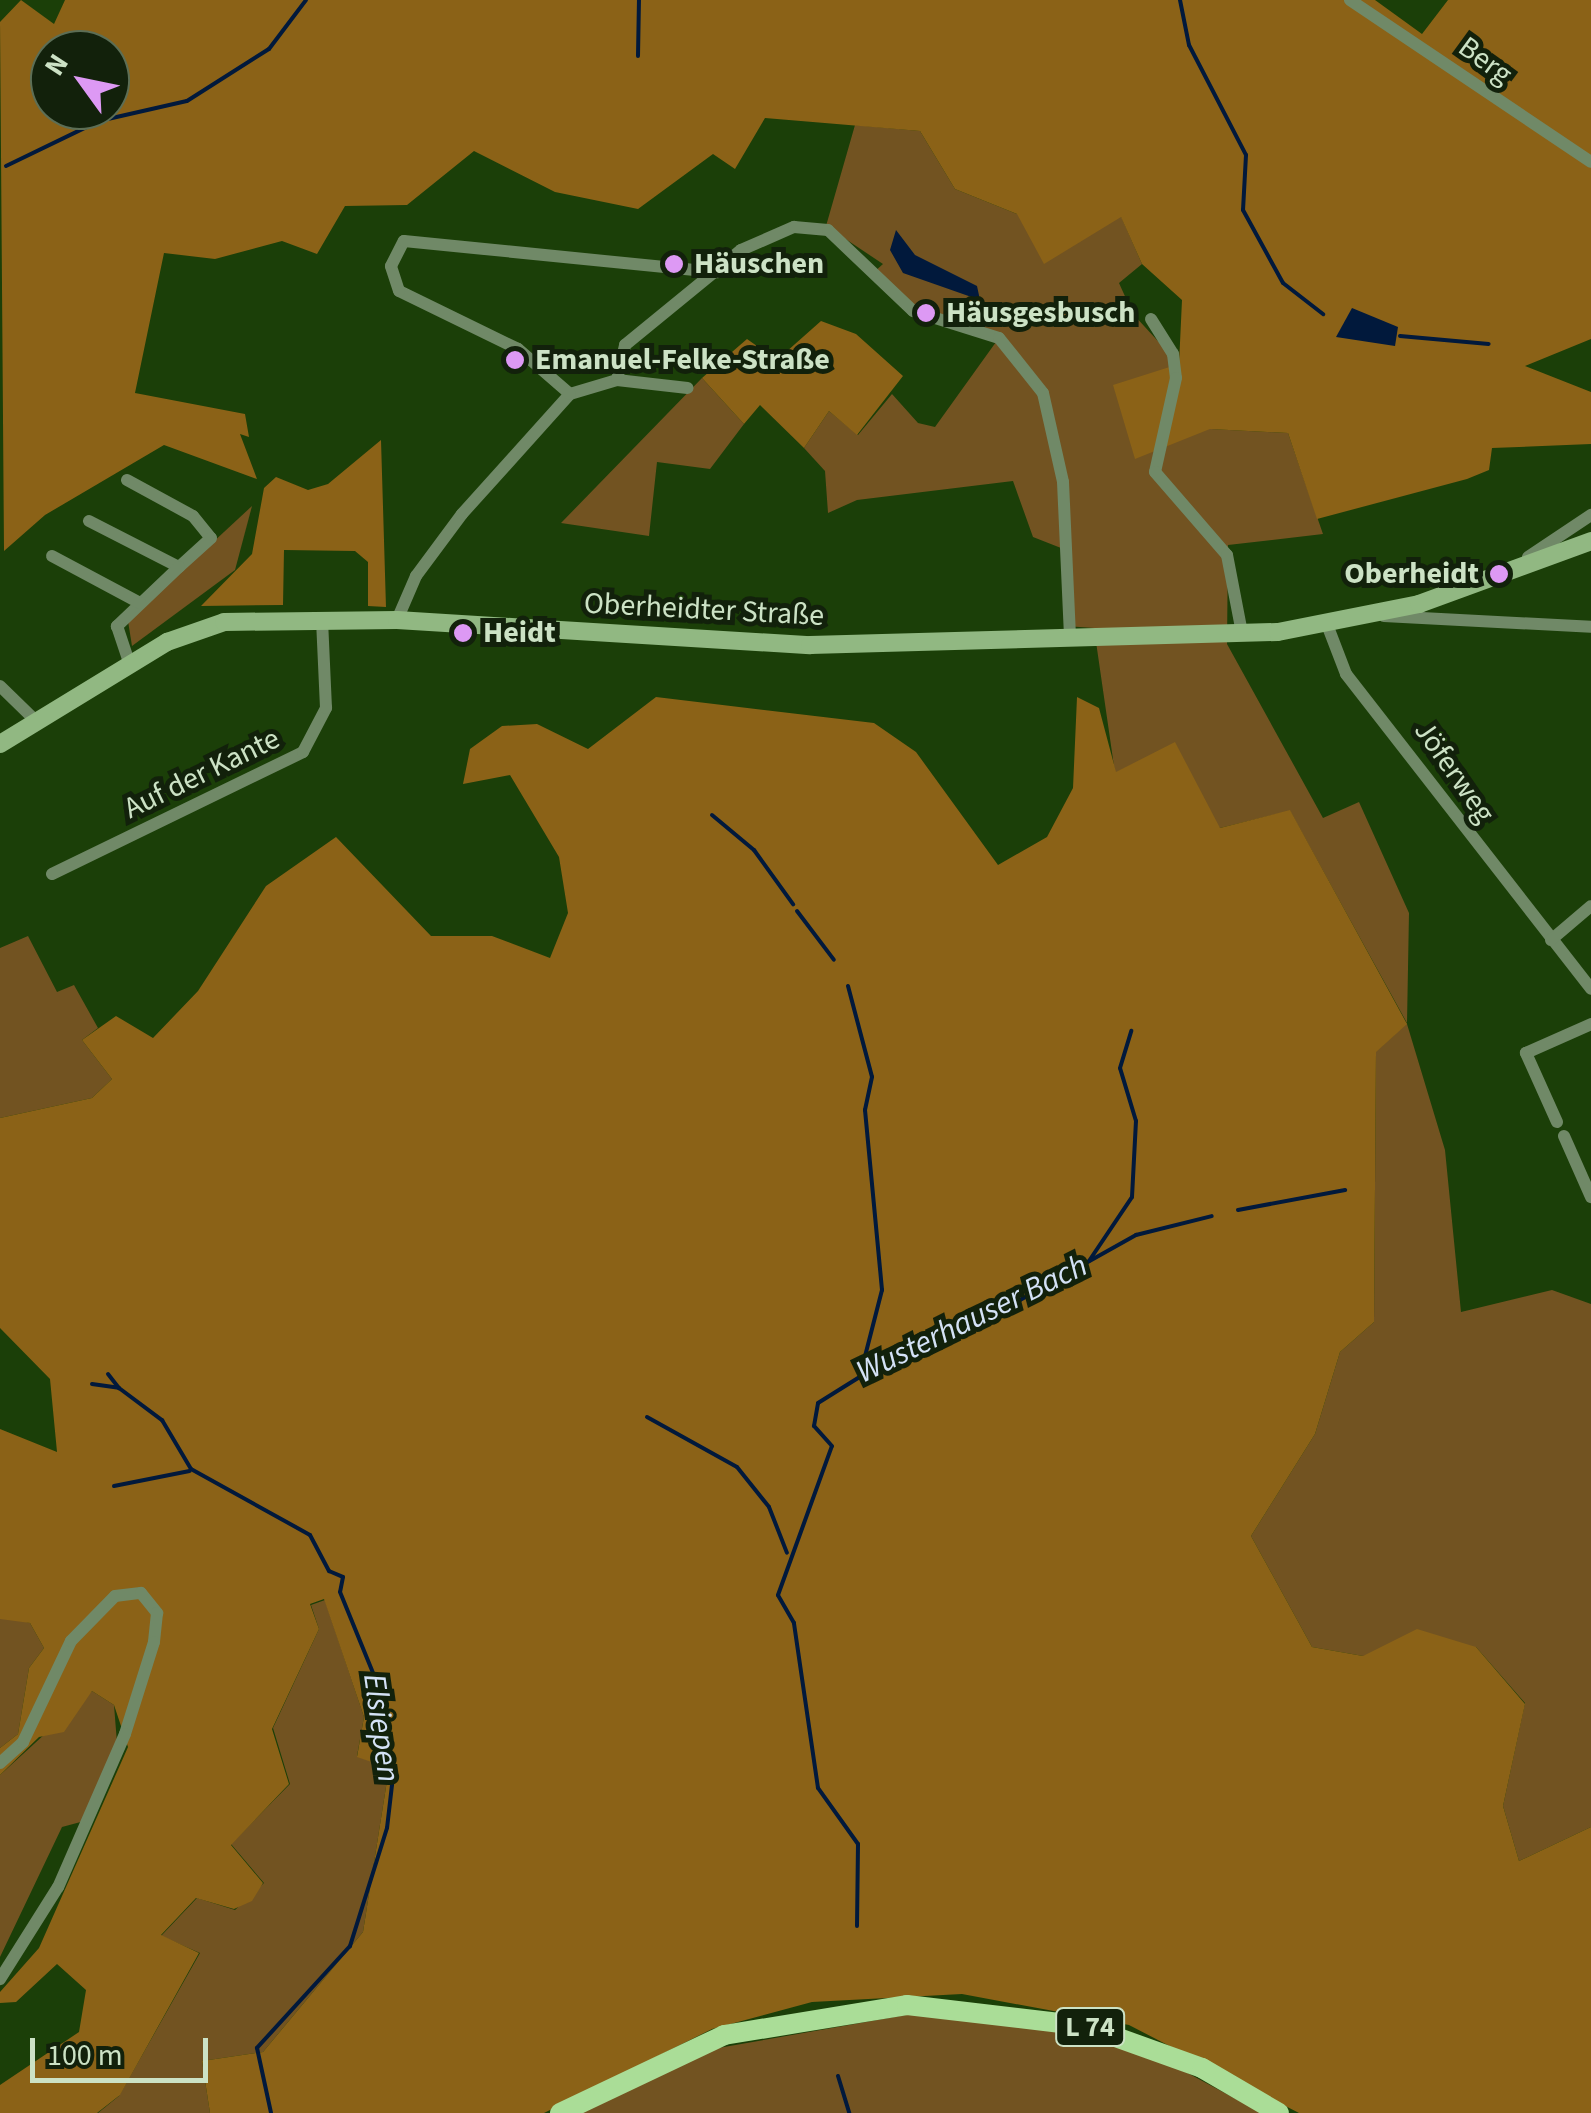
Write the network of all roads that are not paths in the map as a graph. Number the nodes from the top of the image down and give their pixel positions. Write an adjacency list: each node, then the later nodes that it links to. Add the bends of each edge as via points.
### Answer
1 (1350, 0): 2 (street, Berg)
2 (1591, 162)
3 (717, 272): 5 (street, via 625,345); 7 (street, via 516,256 423,236 393,257 399,291 518,349); 22 (street, via 758,239 828,230 913,311 999,338 1023,362 1056,432)
4 (1151, 319): 21 (street, via 1173,354 1176,378 1155,472 1227,555)
5 (617, 380): 6 (street); 7 (street)
6 (688, 388)
7 (570, 394): 18 (street, via 462,514 416,576)
8 (128, 480): 14 (street, via 193,516 210,538)
9 (1591, 515): 13 (street)
10 (89, 521): 14 (street)
11 (1591, 541): 13 (street)
12 (52, 556): 15 (street)
13 (1528, 557): 16 (street)
14 (179, 566): 15 (street)
15 (140, 603): 23 (street, via 114,630)
16 (1377, 615): 19 (street, Oberheidter Straße); 20 (street)
17 (322, 619): 18 (street, Oberheidter Straße); 23 (street, Oberheidter Straße, via 208,625); 27 (street, Auf der Kante, via 326,708 303,752)
18 (397, 620): 22 (street, Oberheidter Straße, via 810,645)
19 (1328, 627): 21 (street, Oberheidter Straße); 29 (street, Jöferweg, via 1346,674)
20 (1591, 627)
21 (1242, 633): 22 (street, Oberheidter Straße)
22 (1070, 638)
23 (130, 665): 25 (street, Oberheidter Straße)
24 (0, 686): 25 (street)
25 (38, 723): 26 (street, Oberheidter Straße)
26 (0, 744)
27 (52, 874)
28 (1591, 906): 29 (street)
29 (1551, 940): 30 (street, Jöferweg)
30 (1591, 990)
31 (1591, 1024): 32 (street, via 1526,1053)
32 (1557, 1122)
33 (1564, 1136): 34 (street)
34 (1591, 1196)
35 (0, 1763): 36 (street, via 23,1742 70,1640 115,1596 141,1592 157,1613 154,1642 125,1734 58,1887)
36 (0, 1979)
37 (560, 2113): 38 (main road, L 74, via 724,2035 907,2004 998,2009 1099,2030 1202,2068)
38 (1279, 2113)

